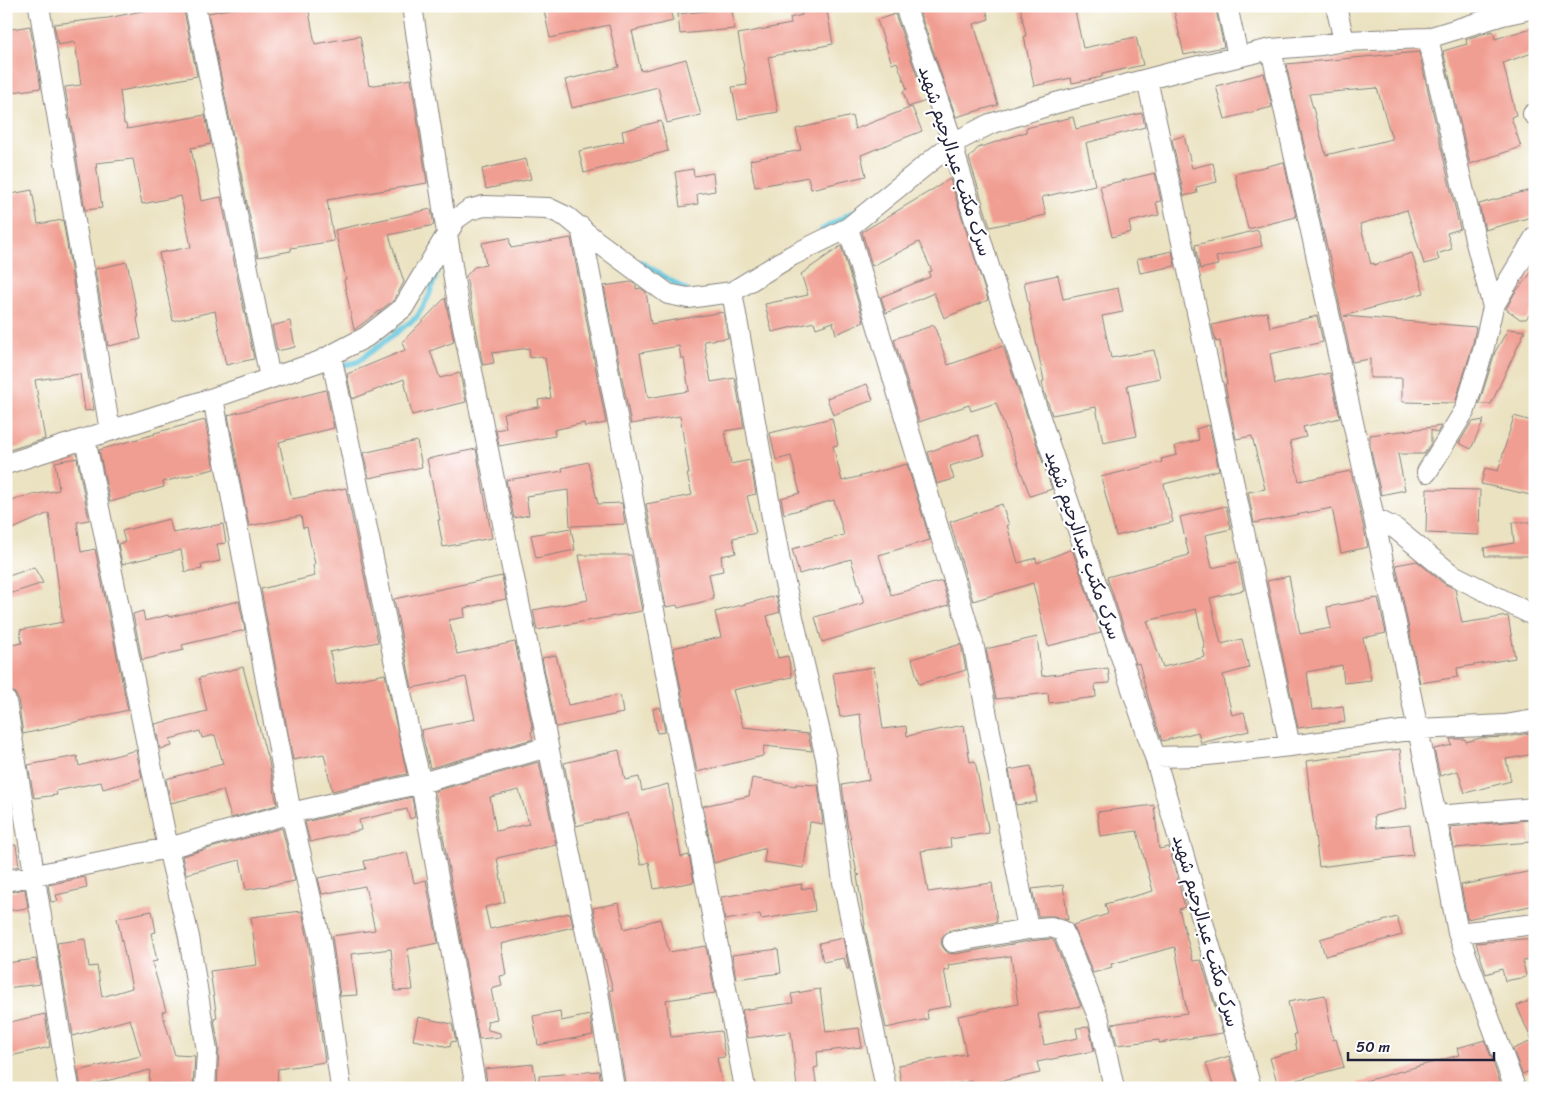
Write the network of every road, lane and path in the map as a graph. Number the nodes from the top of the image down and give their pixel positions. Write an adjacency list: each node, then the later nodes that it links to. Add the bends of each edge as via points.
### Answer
1 (39, 6): 23 (street)
2 (195, 6): 21 (street)
3 (412, 6): 16 (street)
4 (905, 6): 13 (street, سرک مکتب عبدالرحیم شهید)
5 (1227, 6): 11 (street)
6 (1336, 6): 9 (street)
7 (1535, 8): 8 (street)
8 (1428, 38): 9 (street); 19 (street)
9 (1344, 42): 10 (street)
10 (1272, 49): 11 (street); 27 (street)
11 (1238, 56): 12 (street)
12 (1147, 79): 13 (street, via 990,124); 32 (street)
13 (953, 143): 15 (street); 34 (street, سرک مکتب عبدالرحیم شهید, via 991,273)
14 (580, 227): 16 (street, via 548,208 484,206 469,210 456,219); 18 (street, via 668,294 688,298); 51 (street)
15 (848, 228): 18 (street, via 790,256); 43 (street, via 973,643)
16 (447, 235): 20 (street, via 403,308 366,337); 33 (street)
17 (1535, 237): 19 (street)
18 (732, 292): 52 (street, via 780,562 826,758 842,882)
19 (1493, 308): 26 (street, via 1465,410)
20 (331, 355): 21 (street); 35 (street)
21 (270, 378): 22 (street)
22 (213, 398): 23 (street); 37 (street)
23 (110, 431): 24 (street)
24 (85, 438): 25 (street); 39 (street)
25 (6, 464)
26 (1427, 472)
27 (1374, 518): 28 (street, via 1396,530 1451,574); 31 (street)
28 (1535, 616)
29 (6, 701): 40 (street)
30 (1535, 720): 31 (street, via 1505,725)
31 (1417, 729): 32 (street); 38 (street)
32 (1290, 746): 34 (street)
33 (548, 747): 35 (street); 50 (street, via 598,992)
34 (1155, 757): 54 (street, سرک مکتب عبدالرحیم شهید)
35 (421, 782): 37 (street); 49 (street)
36 (1535, 808): 38 (street)
37 (291, 813): 39 (street); 48 (street, via 320,937)
38 (1436, 816): 44 (street)
39 (168, 848): 40 (street); 47 (street, via 189,937 207,1051)
40 (34, 876): 41 (street); 46 (street)
41 (6, 881)
42 (1535, 924): 44 (street)
43 (1028, 929): 45 (street); 53 (street, via 1051,927 1063,931 1099,1019)
44 (1458, 933): 55 (street)
45 (953, 942)
46 (69, 1088)
47 (204, 1088)
48 (341, 1088)
49 (476, 1088)
50 (614, 1088)
51 (745, 1088)
52 (886, 1088)
53 (1114, 1088)
54 (1251, 1088)
55 (1515, 1088)

